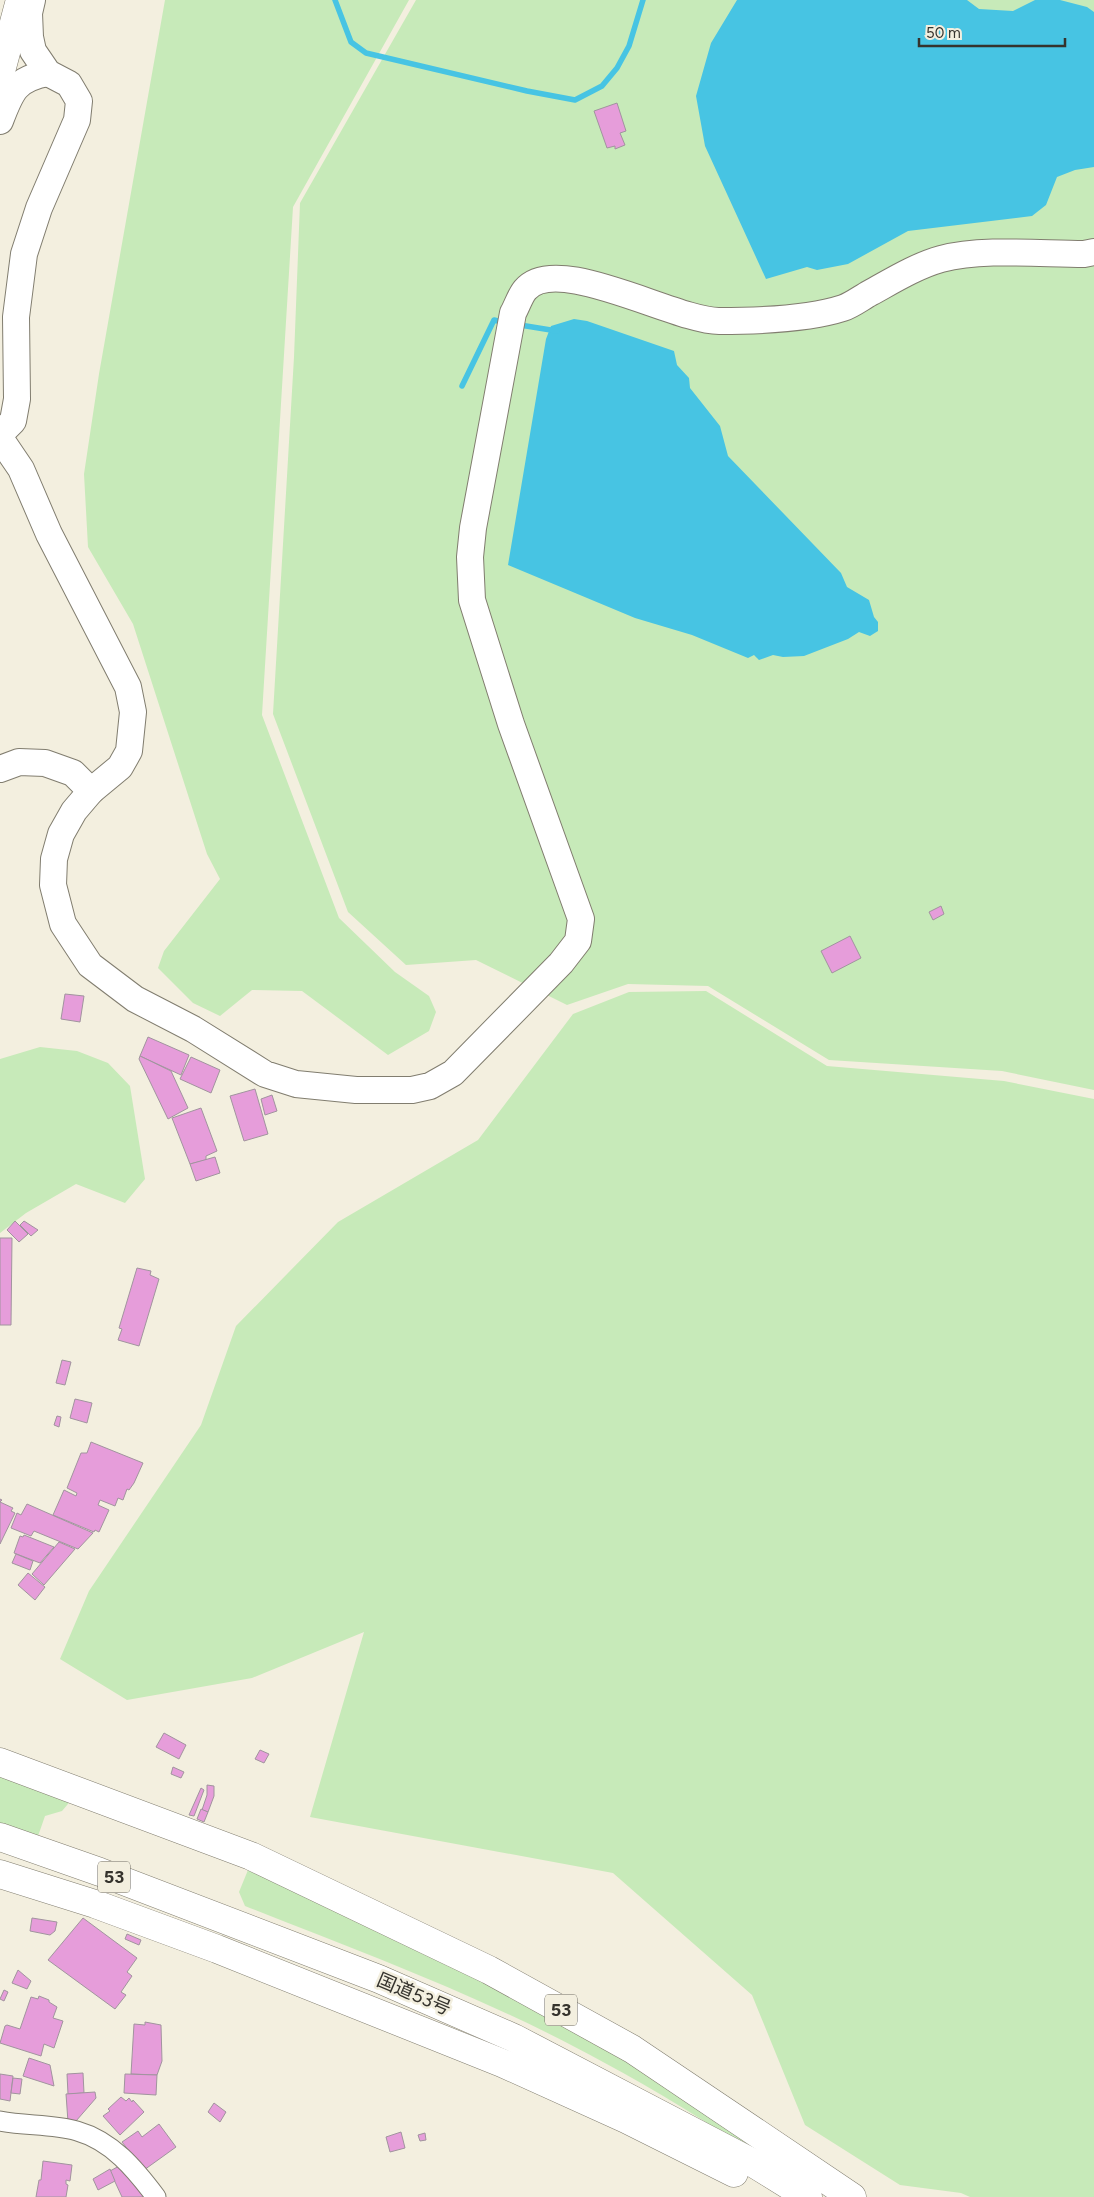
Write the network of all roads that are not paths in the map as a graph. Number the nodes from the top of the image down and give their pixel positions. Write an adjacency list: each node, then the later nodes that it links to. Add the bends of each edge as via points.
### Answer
1 (20, 0): 4 (main road)
2 (32, 0): 3 (street, via 29,13 33,52)
3 (48, 74): 5 (street, via 27,78 18,84); 7 (street, via 69,84 79,101 77,120 39,208 24,254 16,317 17,399 13,420)
4 (0, 75)
5 (0, 121)
6 (1094, 252): 9 (street, via 979,254 941,259 844,308 775,318 717,321 672,311 594,283 562,277 543,279 526,289 513,313 473,528 470,557 472,600 511,724 581,919 578,941 562,963 453,1073 430,1086 403,1090 338,1089 296,1084 265,1074 193,1029 135,998 90,965 63,924 53,885 54,859 61,834 74,811)
7 (0, 436): 9 (street, via 21,469 49,534 128,686 133,712 129,751 120,767)
8 (0, 769): 9 (street, via 19,762 46,763 73,773)
9 (92, 791)
10 (0, 1762): 17 (main road, 53, via 251,1856 488,1970 632,2049)
11 (0, 1837): 16 (main road, 国道53号 / 53, via 379,1979 514,2038 753,2163)
12 (0, 1874): 15 (main road, 53, via 95,1904 217,1949 502,2063)
13 (0, 2121): 14 (street, via 77,2130 107,2144)
14 (156, 2197)
15 (782, 2197)
16 (808, 2197)
17 (852, 2197)

